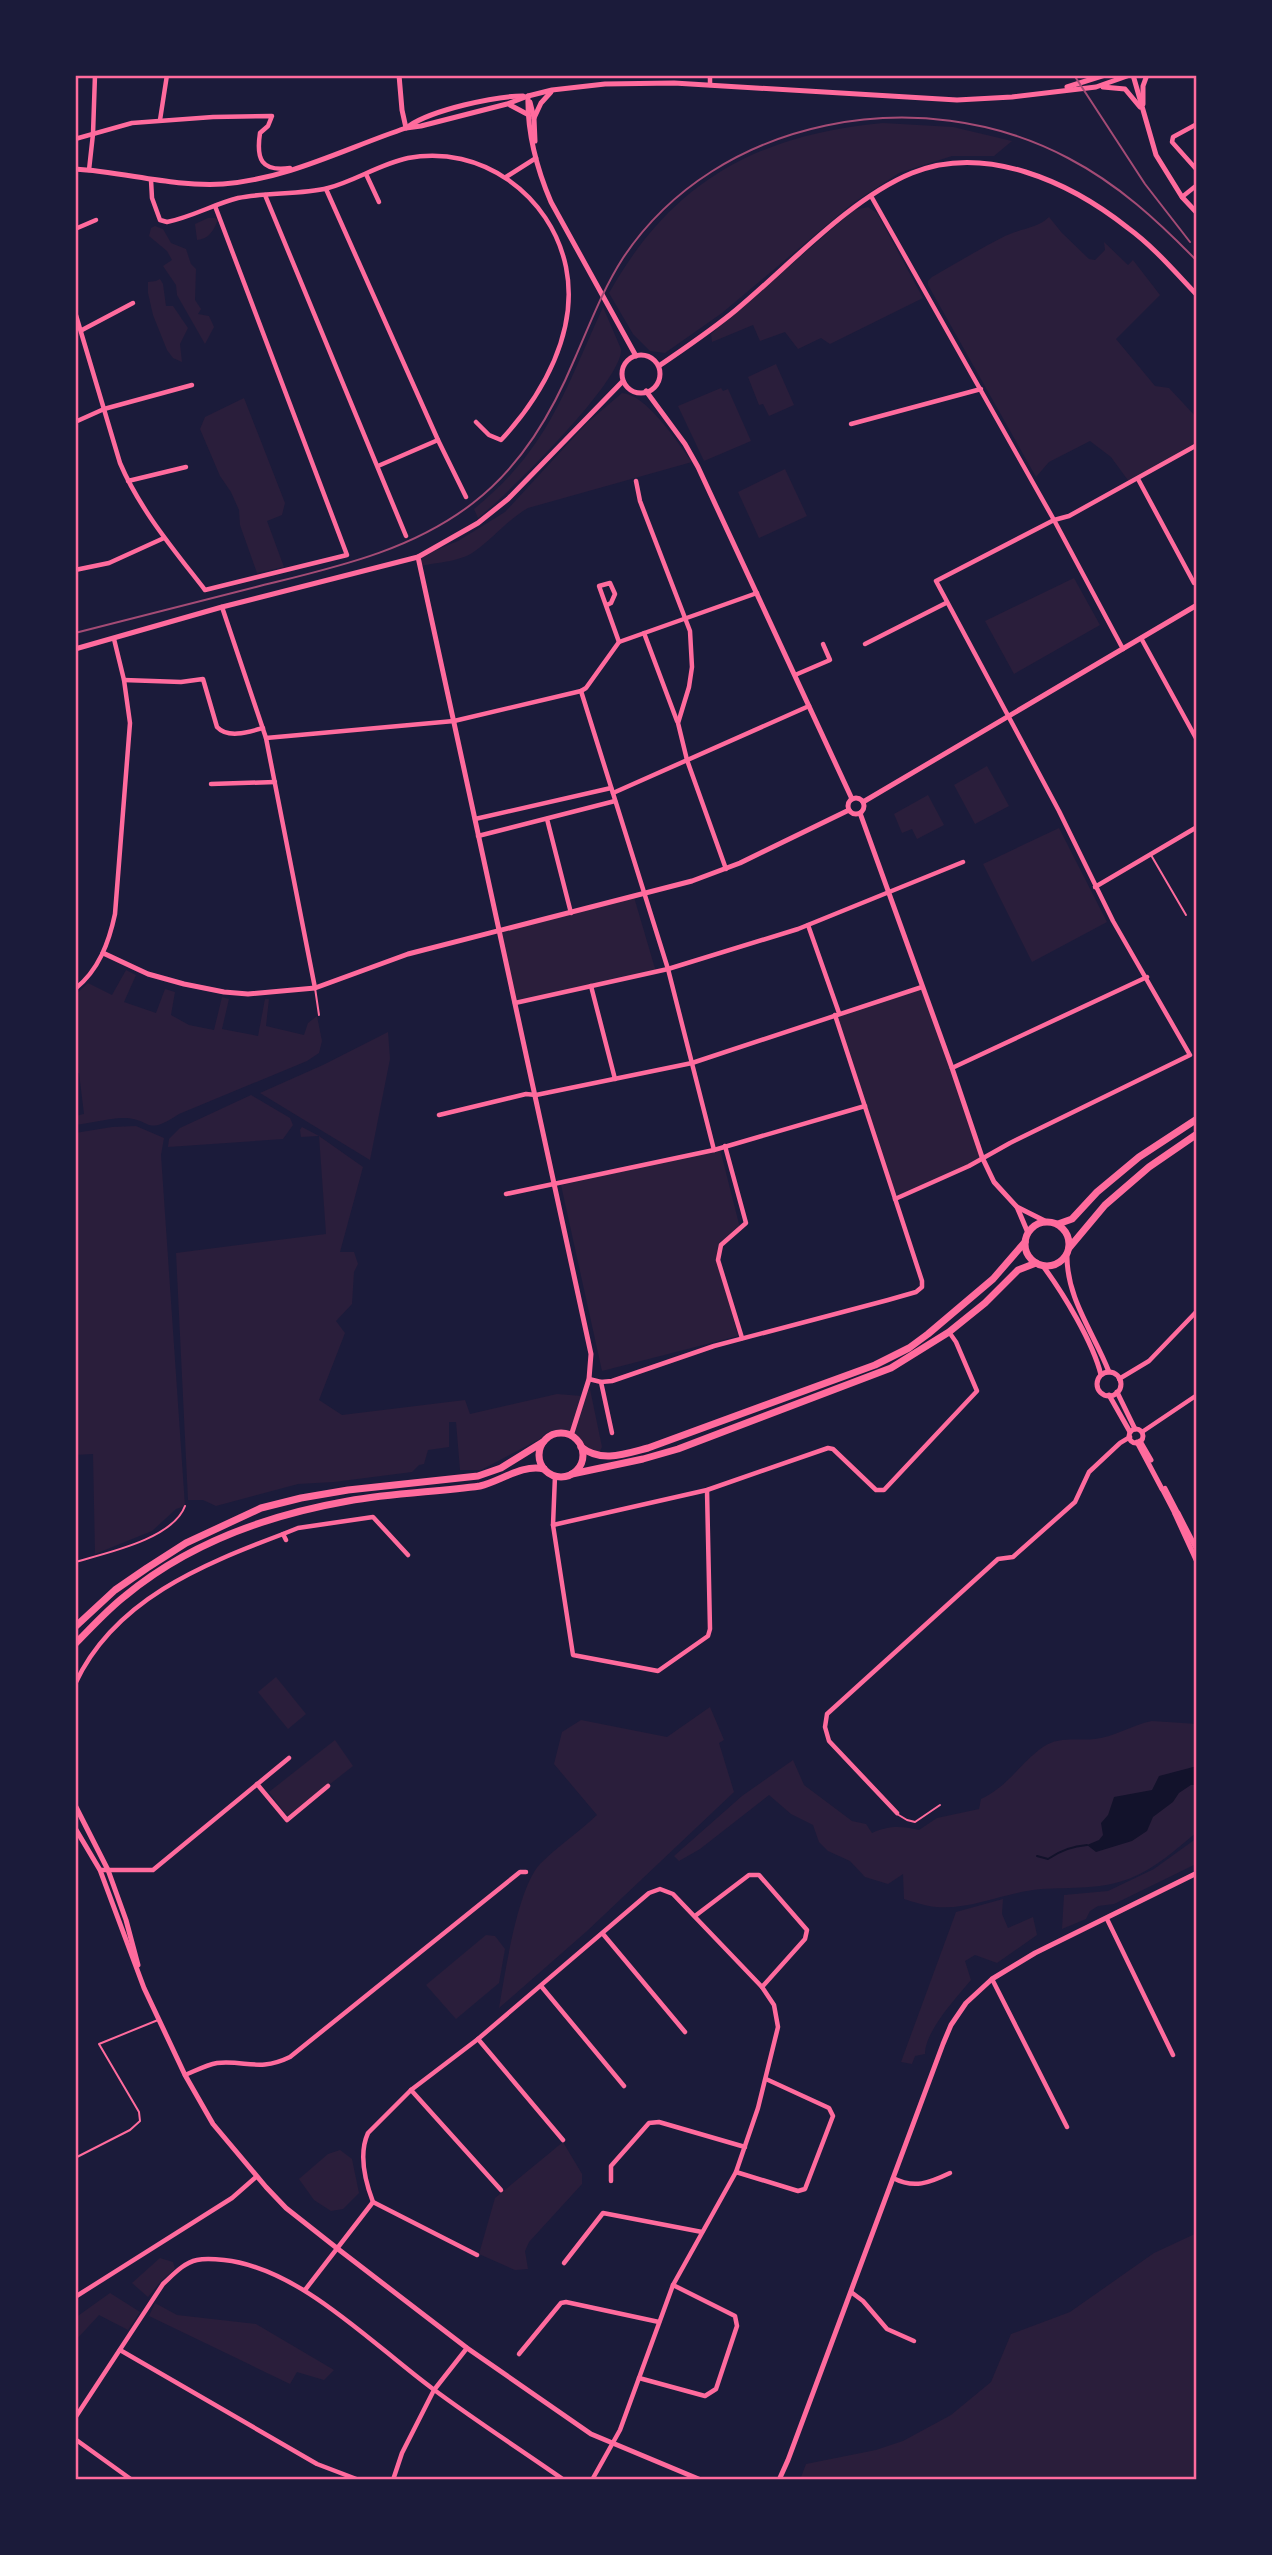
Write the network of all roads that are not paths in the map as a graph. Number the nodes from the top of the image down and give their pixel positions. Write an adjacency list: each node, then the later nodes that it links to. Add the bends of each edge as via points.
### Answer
1 (95, 75): 20 (street)
2 (167, 75): 17 (street)
3 (399, 75): 19 (street)
4 (710, 75): 8 (street)
5 (1105, 75): 11 (street)
6 (1132, 75): 9 (street); 14 (street)
7 (1147, 75): 14 (street)
8 (710, 85): 10 (street, via 628,83); 11 (street, via 957,100)
9 (1096, 87): 11 (street); 14 (street, via 1125,89)
10 (552, 90): 12 (street); 16 (street)
11 (1050, 92)
12 (528, 96): 13 (street); 15 (street); 16 (street); 19 (street, via 506,96 431,114)
13 (507, 104): 15 (street); 19 (street)
14 (1143, 111): 34 (street, via 1156,155)
15 (527, 114): 22 (street)
16 (534, 118): 22 (street)
17 (160, 120): 20 (street); 23 (street, via 272,116 260,134 259,158 274,170)
18 (1197, 124): 26 (street, via 1172,142)
19 (406, 128): 23 (street)
20 (93, 134): 21 (street); 25 (street)
21 (75, 139)
22 (536, 158): 28 (street); 44 (street, via 551,202)
23 (301, 167): 29 (street, via 224,184)
24 (75, 169): 25 (street)
25 (89, 170): 29 (street)
26 (1197, 170)
27 (366, 174): 28 (street, via 424,156 464,161); 31 (street); 35 (street)
28 (505, 177): 52 (street, via 530,198 554,232 569,282 568,314 549,371 520,420 501,440)
29 (151, 180): 36 (street, via 154,210 164,222)
30 (1197, 185): 34 (street)
31 (326, 189): 32 (street); 54 (street)
32 (265, 195): 36 (street); 56 (street)
33 (871, 197): 40 (street, via 911,173 935,166 986,162 1015,169 1056,184 1126,226); 45 (street, via 736,310); 48 (street)
34 (1182, 197): 37 (street)
35 (379, 202)
36 (215, 206): 64 (street, via 346,555 205,590)
37 (1197, 213)
38 (96, 220): 39 (street)
39 (75, 229)
40 (1197, 295)
41 (134, 303): 43 (street)
42 (75, 312): 43 (street)
43 (82, 330): 50 (street)
44 (636, 356): 45 (street, via 643,355); 46 (street, via 625,363)
45 (659, 366): 49 (street, via 654,388)
46 (623, 381): 49 (street, via 634,392); 65 (street, via 508,499 478,523)
47 (192, 385): 50 (street)
48 (981, 389): 53 (street); 62 (street)
49 (646, 391): 68 (street, via 691,456)
50 (104, 409): 51 (street); 59 (street)
51 (75, 422)
52 (476, 422)
53 (851, 424)
54 (438, 440): 56 (street); 61 (street)
55 (1197, 445): 58 (street)
56 (378, 466): 63 (street)
57 (186, 467): 59 (street)
58 (1138, 479): 62 (street); 67 (street)
59 (128, 481): 64 (street)
60 (636, 481): 73 (street)
61 (466, 497)
62 (1054, 520): 69 (street, via 936,581); 81 (street)
63 (406, 536)
64 (164, 538): 66 (street, via 109,563)
65 (418, 557): 72 (street); 87 (street)
66 (75, 570)
67 (1194, 583)
68 (757, 593): 73 (street); 82 (street)
69 (946, 603): 79 (street); 86 (street)
70 (607, 605): 70 (street, via 599,586 610,583 615,594); 77 (street)
71 (1197, 605): 75 (street)
72 (222, 607): 76 (street); 89 (street)
73 (685, 618): 74 (street); 88 (street, via 692,667)
74 (644, 633): 77 (street); 88 (street)
75 (1141, 638): 81 (street); 91 (street)
76 (114, 639): 80 (street); 83 (street)
77 (619, 642): 84 (street)
78 (823, 644): 82 (street, via 830,660)
79 (865, 644)
80 (75, 649)
81 (1123, 649): 86 (street)
82 (795, 676): 85 (street)
83 (124, 680): 89 (street, via 203,679 222,733); 115 (street, via 130,723 128,764 115,914)
84 (581, 691): 87 (street); 95 (street)
85 (809, 706): 92 (street); 96 (street)
86 (1009, 716): 98 (street); 108 (street)
87 (454, 721): 90 (street); 101 (street)
88 (678, 723): 92 (street)
89 (263, 728): 90 (street)
90 (266, 738): 93 (street)
91 (1197, 740)
92 (687, 760): 95 (street); 107 (street)
93 (275, 782): 94 (street); 120 (street)
94 (211, 783)
95 (612, 790): 97 (street); 101 (street)
96 (852, 799): 98 (street); 99 (street)
97 (615, 801): 102 (street); 109 (street)
98 (863, 803): 100 (street)
99 (849, 810): 100 (street); 107 (street)
100 (859, 813): 110 (street)
101 (475, 819): 104 (street)
102 (547, 819): 104 (street); 111 (street)
103 (1197, 827): 105 (street)
104 (478, 836): 114 (street)
105 (1151, 854): 108 (street); 112 (lane)
106 (964, 862): 110 (street)
107 (726, 870): 109 (street)
108 (1095, 887): 117 (street)
109 (644, 894): 111 (street); 116 (street)
110 (888, 894): 113 (street); 119 (street)
111 (572, 913): 114 (street)
112 (1186, 915)
113 (808, 925): 116 (street); 123 (street)
114 (499, 932): 120 (street, via 408,954); 122 (street)
115 (103, 953): 120 (street, via 148,974 224,992); 121 (street)
116 (668, 969): 118 (street); 125 (street)
117 (1146, 977): 126 (street); 135 (street, via 1190,1055)
118 (591, 986): 122 (street); 127 (street)
119 (922, 987): 123 (street); 126 (street)
120 (315, 988): 124 (lane)
121 (75, 989)
122 (515, 1003): 128 (street)
123 (837, 1014): 125 (street); 129 (street)
124 (319, 1015)
125 (692, 1063): 127 (street); 134 (street)
126 (952, 1068): 135 (street)
127 (615, 1079): 128 (street)
128 (536, 1095): 130 (street); 136 (street)
129 (865, 1106): 133 (street); 138 (street)
130 (439, 1115)
131 (1197, 1119): 141 (highway, via 1139,1157 1072,1219)
132 (1197, 1134): 144 (highway, via 1105,1205)
133 (726, 1146): 134 (street); 148 (street, via 746,1223 721,1245 718,1260)
134 (714, 1150): 136 (street)
135 (982, 1157): 138 (street); 139 (street, via 994,1182)
136 (555, 1184): 137 (street); 151 (street, via 591,1354)
137 (506, 1194)
138 (895, 1199): 148 (street, via 922,1287)
139 (1017, 1207): 140 (street); 142 (street)
140 (1045, 1221): 141 (highway); 142 (highway)
141 (1058, 1224): 144 (highway, via 1069,1236)
142 (1028, 1233): 143 (highway)
143 (1025, 1242): 145 (highway, via 1027,1254); 163 (highway, via 967,1302 891,1357 648,1448 601,1456)
144 (1068, 1251): 145 (highway, via 1057,1264); 149 (street, via 1072,1291)
145 (1039, 1264): 147 (highway, via 1018,1270); 150 (street, via 1055,1282)
146 (1197, 1311): 152 (street, via 1149,1361)
147 (949, 1332): 165 (highway, via 891,1368 767,1416 643,1459); 168 (street, via 977,1391 884,1490 876,1490 828,1448)
148 (742, 1338): 153 (street)
149 (1109, 1372): 150 (street); 152 (street)
150 (1101, 1375): 155 (street, via 1098,1388)
151 (589, 1379): 153 (street); 160 (street)
152 (1119, 1379): 154 (street)
153 (601, 1382): 158 (street)
154 (1116, 1392): 155 (street); 159 (street)
155 (1109, 1395): 159 (street)
156 (1197, 1395): 157 (street)
157 (1142, 1432): 159 (street); 161 (street)
158 (611, 1433)
159 (1132, 1433): 161 (street); 186 (street, via 1089,1472 1075,1502 1013,1557 998,1559 827,1714 829,1741)
160 (571, 1436): 162 (highway, via 554,1434); 163 (highway)
161 (1139, 1441): 167 (street)
162 (543, 1442): 164 (highway, via 539,1459); 178 (highway, via 501,1468 478,1476 348,1490 261,1508 186,1543 115,1590)
163 (581, 1447): 165 (highway, via 580,1465)
164 (544, 1469): 166 (highway); 179 (highway, via 529,1468 480,1486 349,1500 231,1533 149,1578)
165 (572, 1474): 166 (highway)
166 (555, 1476): 171 (street)
167 (1163, 1489): 170 (street)
168 (707, 1490): 171 (street); 171 (street, via 710,1629 708,1636 658,1671 573,1655)
169 (185, 1506): 176 (lane, via 162,1531 126,1548)
170 (1176, 1514): 174 (street); 177 (street)
171 (553, 1525)
172 (283, 1534): 173 (street); 175 (street, via 373,1517); 180 (street, via 168,1584 103,1638)
173 (286, 1541)
174 (1197, 1550)
175 (408, 1555)
176 (75, 1562)
177 (1197, 1562)
178 (75, 1627)
179 (75, 1644)
180 (75, 1684)
181 (289, 1758): 182 (street)
182 (257, 1784): 183 (street, via 287,1820); 189 (street, via 153,1870)
183 (328, 1786)
184 (75, 1805): 189 (street)
185 (940, 1805): 186 (lane, via 915,1822)
186 (897, 1813)
187 (75, 1828): 188 (street)
188 (100, 1870): 189 (street); 198 (street)
189 (108, 1870): 198 (street)
190 (526, 1872): 203 (street, via 520,1872 290,2057 259,2066 207,2065)
191 (1197, 1873): 193 (street)
192 (695, 1916): 194 (street, via 674,1894 660,1889 649,1893); 197 (street); 197 (street, via 748,1875 759,1875 807,1930 805,1940)
193 (1107, 1919): 195 (street); 202 (street)
194 (603, 1934): 196 (street); 200 (street)
195 (992, 1979): 207 (street); 214 (street, via 951,2025)
196 (541, 1986): 201 (street); 205 (street)
197 (762, 1987): 204 (street, via 774,2005 778,2027)
198 (144, 1988): 199 (street)
199 (158, 2020): 203 (street); 210 (lane, via 99,2045 140,2121)
200 (685, 2032)
201 (478, 2039): 206 (street); 208 (street)
202 (1173, 2055)
203 (185, 2075): 213 (street, via 213,2124)
204 (766, 2079): 209 (street); 211 (street, via 829,2108 833,2116 805,2189 798,2191)
205 (624, 2086)
206 (411, 2090): 216 (street); 217 (street, via 364,2142 363,2163)
207 (1067, 2127)
208 (563, 2140)
209 (745, 2147): 211 (street); 215 (street, via 649,2123 611,2166)
210 (75, 2158)
211 (736, 2172): 218 (street)
212 (950, 2174): 214 (street, via 922,2185)
213 (256, 2177): 219 (street, via 286,2208); 225 (street, via 232,2199)
214 (893, 2178): 224 (street)
215 (611, 2181)
216 (501, 2190)
217 (373, 2202): 219 (street); 220 (street)
218 (702, 2232): 221 (street, via 603,2213); 222 (street)
219 (338, 2249): 223 (street); 228 (street)
220 (477, 2255)
221 (564, 2263)
222 (673, 2285): 226 (street); 231 (street, via 735,2316 737,2326 716,2389 705,2396)
223 (305, 2290): 229 (street, via 248,2265 195,2260 163,2284); 232 (street)
224 (851, 2292): 227 (street, via 887,2329); 242 (street)
225 (75, 2297)
226 (659, 2322): 230 (street, via 561,2303); 231 (street)
227 (914, 2341)
228 (467, 2348): 232 (street); 235 (street, via 591,2434)
229 (120, 2350): 233 (street); 237 (street, via 317,2464)
230 (519, 2354)
231 (639, 2378): 235 (street)
232 (434, 2390): 238 (street); 239 (street)
233 (75, 2418)
234 (75, 2439): 236 (street)
235 (613, 2444): 240 (street); 241 (street)
236 (132, 2480)
237 (359, 2480)
238 (393, 2480)
239 (564, 2480)
240 (592, 2480)
241 (701, 2480)
242 (779, 2480)

